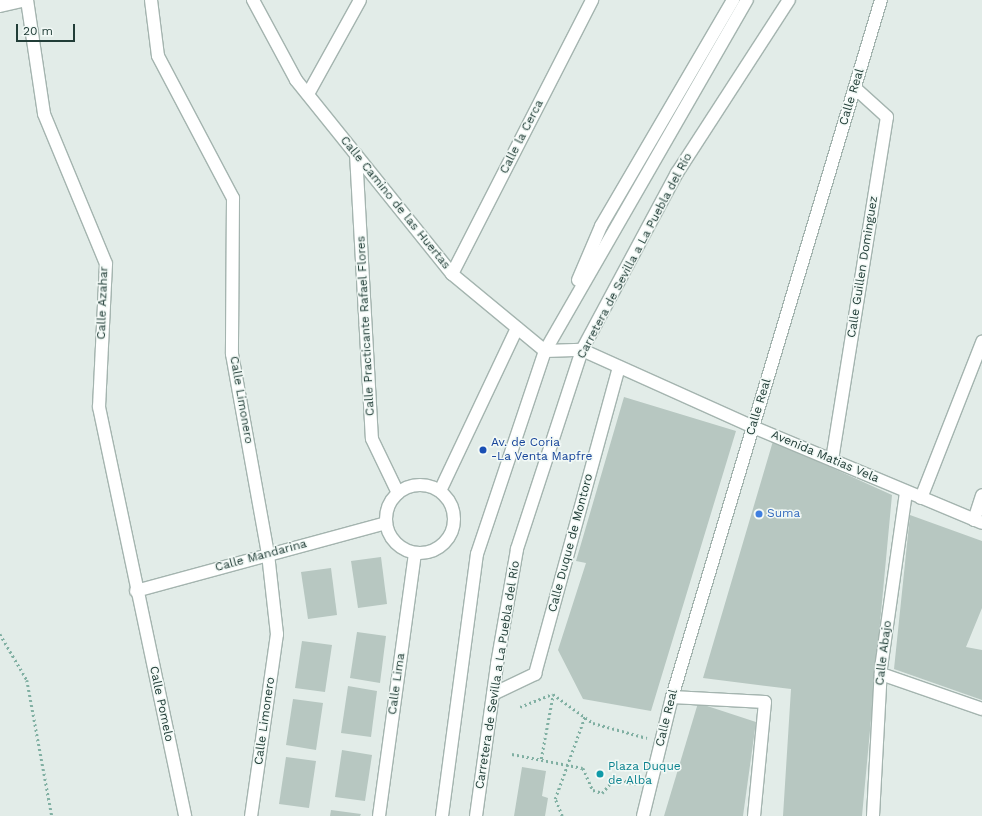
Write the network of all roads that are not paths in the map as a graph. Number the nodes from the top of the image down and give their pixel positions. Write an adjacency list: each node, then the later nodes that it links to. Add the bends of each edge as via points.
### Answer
1 (26, 0): 10 (street); 32 (street, Calle Azahar, via 44,114 106,264 99,407)
2 (151, 0): 31 (street, Calle Limonero, via 158,56 233,198 232,354)
3 (253, 0): 12 (street, Calle Camino de las Huertas, via 296,80)
4 (360, 0): 12 (street)
5 (592, 0): 14 (street, Calle la Cerca)
6 (733, 0): 16 (street, via 601,226)
7 (747, 0): 16 (street)
8 (788, 0): 18 (street, Carretera de Sevilla a La Puebla del Río, via 677,173)
9 (881, 0): 11 (street, Calle Real)
10 (0, 6)
11 (855, 88): 21 (street, Calle Real); 22 (street, Calle Guillen Dominguez, via 887,116)
12 (308, 94): 13 (street, Calle Camino de las Huertas)
13 (356, 154): 14 (street, Calle Camino de las Huertas); 25 (street, Calle Practicante Rafael Flores, via 372,439)
14 (452, 274): 15 (street, Calle Camino de las Huertas)
15 (517, 328): 19 (street, Calle Camino de las Huertas); 23 (street)
16 (555, 332): 19 (street)
17 (982, 342): 27 (street)
18 (582, 350): 19 (street); 20 (street, Avenida Matias Vela); 34 (street, Carretera de Sevilla a La Puebla del Río, via 517,549)
19 (545, 351): 40 (street, via 477,554)
20 (619, 367): 21 (street, Avenida Matias Vela); 34 (street, Calle Duque de Montoro, via 535,674)
21 (753, 427): 22 (street, Avenida Matias Vela); 35 (street, Calle Real)
22 (832, 460): 24 (street, Avenida Matias Vela)
23 (440, 491): 25 (street, via 419,484); 30 (street, via 453,510 452,532 437,548)
24 (906, 492): 27 (street, Avenida Matias Vela); 33 (street, Calle Abajo)
25 (398, 493): 29 (street, via 390,501)
26 (982, 495): 28 (street)
27 (921, 498): 28 (street, Avenida Matias Vela)
28 (978, 521)
29 (386, 523): 30 (street, via 396,543); 31 (street, Calle Mandarina)
30 (415, 553): 39 (street, Calle Lima)
31 (268, 554): 32 (street, Calle Mandarina); 38 (street, Calle Limonero, via 277,634)
32 (136, 591): 37 (street, Calle Pomelo)
33 (881, 674): 36 (street); 44 (street, Calle Abajo)
34 (493, 694): 41 (street, Carretera de Sevilla a La Puebla del Río)
35 (672, 697): 42 (street, Calle Real); 43 (street, via 765,702)
36 (982, 709)
37 (185, 816)
38 (251, 816)
39 (379, 816)
40 (442, 816)
41 (476, 816)
42 (643, 816)
43 (754, 816)
44 (873, 816)

